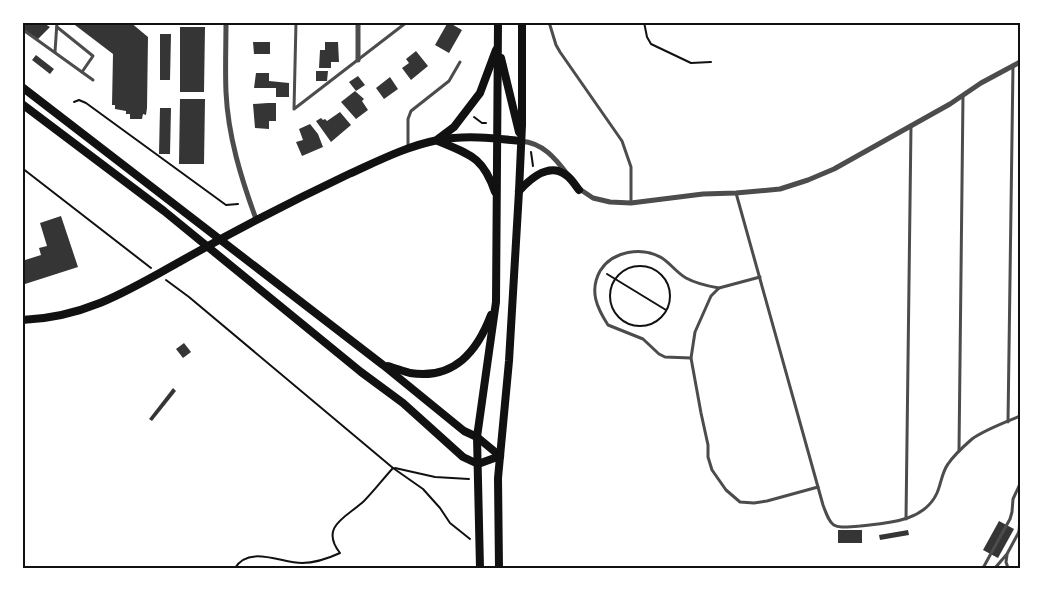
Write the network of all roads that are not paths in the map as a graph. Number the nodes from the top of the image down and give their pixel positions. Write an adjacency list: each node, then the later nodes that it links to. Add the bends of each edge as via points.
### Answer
1 (57, 22): 9 (lane)
2 (226, 22): 32 (street, via 226,93 230,126 238,165)
3 (296, 22): 13 (lane, via 294,108)
4 (358, 22): 13 (street)
5 (407, 22): 13 (lane)
6 (498, 22): 11 (main road)
7 (522, 22): 25 (main road)
8 (548, 22): 31 (lane, via 560,52 622,141 631,167)
9 (57, 27): 12 (lane); 17 (lane, via 93,56)
10 (22, 29): 12 (lane)
11 (498, 46): 23 (main road); 24 (main road, via 480,93 454,127); 25 (main road)
12 (54, 52): 17 (lane)
13 (358, 60)
14 (460, 62): 26 (lane, via 450,81 411,111)
15 (1020, 62): 16 (street)
16 (1014, 66): 20 (street); 40 (lane)
17 (82, 72): 18 (lane)
18 (93, 80)
19 (22, 86): 38 (main road)
20 (963, 95): 22 (street); 42 (lane)
21 (22, 104): 44 (main road, via 164,210 353,366 403,403 463,457)
22 (911, 126): 29 (street, via 808,180 780,189); 48 (lane)
23 (498, 139): 24 (main road, via 462,137); 25 (main road); 30 (main road)
24 (436, 141): 26 (main road); 30 (main road, via 476,158 489,175)
25 (521, 141): 27 (street, via 530,142 553,155); 28 (main road)
26 (408, 148): 32 (main road)
27 (579, 190): 28 (main road, via 566,175 555,170 541,172); 31 (street, via 593,198)
28 (519, 191): 43 (main road)
29 (736, 193): 31 (street); 33 (lane)
30 (497, 198): 35 (main road)
31 (631, 203)
32 (256, 219): 36 (main road, via 111,300 41,320)
33 (760, 277): 34 (lane); 46 (lane)
34 (720, 288): 37 (lane, via 711,296 695,332); 37 (lane, via 701,285 684,277 662,258 646,252 628,252 612,259 601,270 595,284 594,299 608,325 643,339 665,357)
35 (496, 302): 38 (main road, via 472,351 450,369 430,374 410,373); 41 (main road)
36 (22, 320)
37 (691, 358): 46 (lane, via 712,470 726,490 740,502 754,503)
38 (383, 365): 41 (main road, via 464,431)
39 (1020, 416): 40 (lane)
40 (1008, 422): 42 (lane, via 974,438)
41 (478, 438): 43 (main road); 44 (main road)
42 (959, 452): 48 (lane, via 947,465 936,495 923,510)
43 (500, 456): 44 (main road); 52 (main road)
44 (478, 464): 51 (main road)
45 (1020, 484): 53 (lane, via 1013,499 1010,519)
46 (818, 487): 48 (lane, via 830,522 837,527)
47 (1020, 517): 49 (lane)
48 (906, 520)
49 (1019, 532): 50 (lane)
50 (1007, 554): 54 (lane); 55 (lane)
51 (480, 568)
52 (499, 568)
53 (983, 568)
54 (995, 568)
55 (1008, 568)

